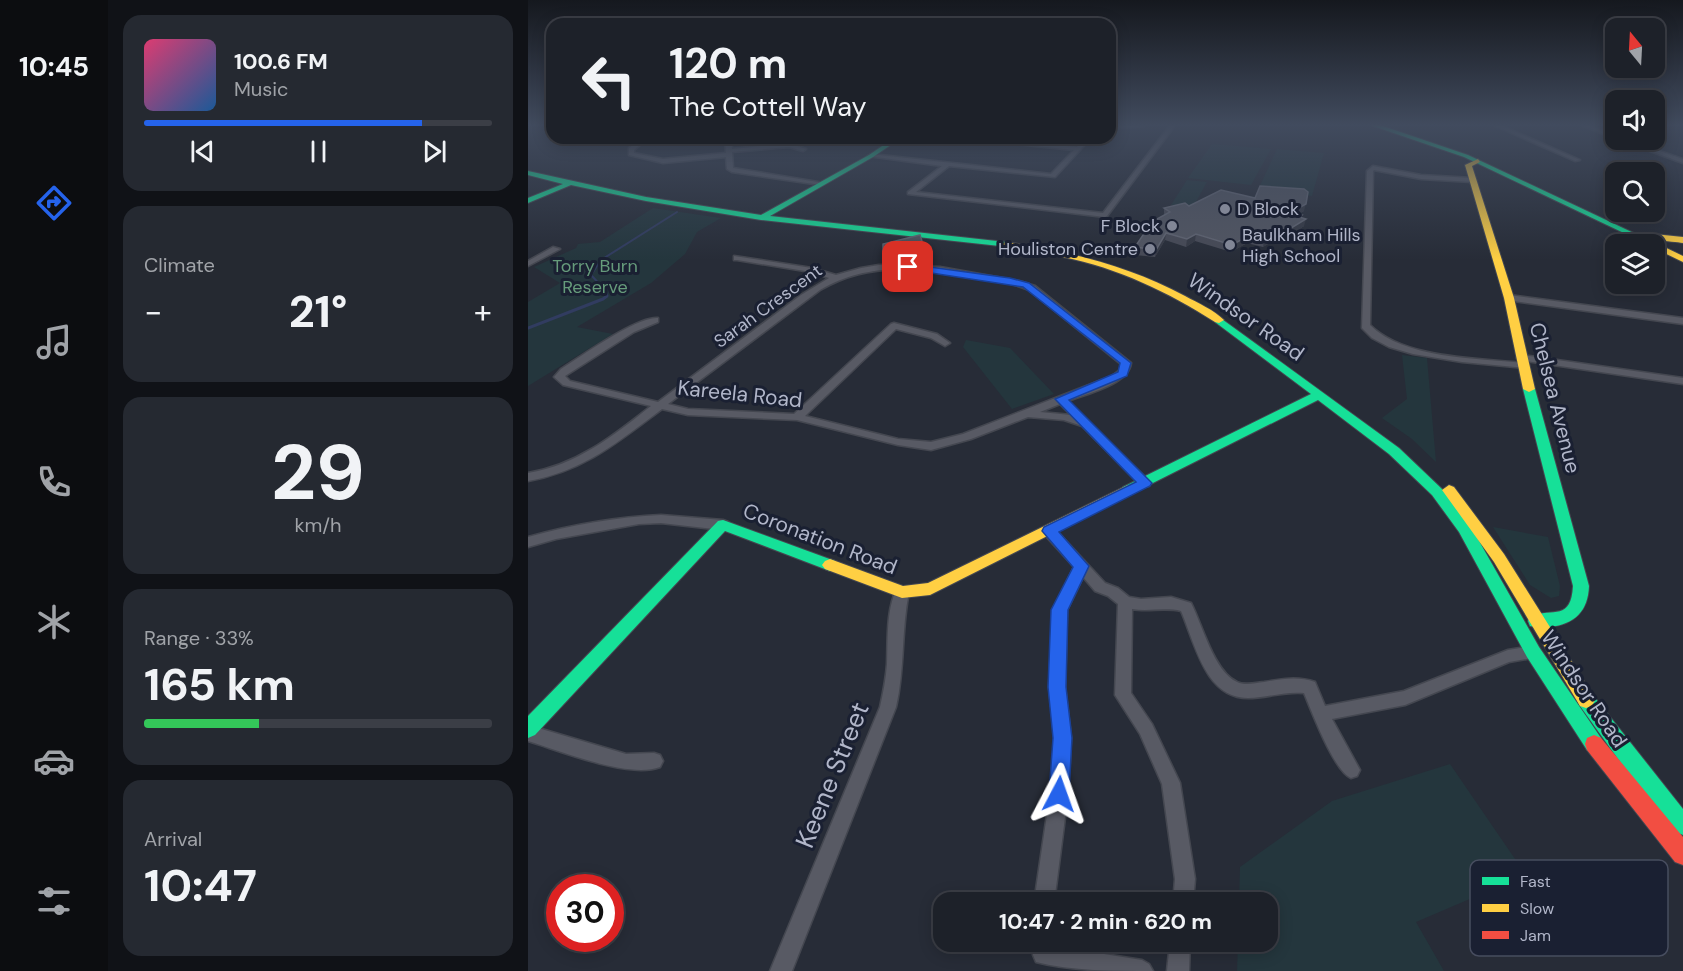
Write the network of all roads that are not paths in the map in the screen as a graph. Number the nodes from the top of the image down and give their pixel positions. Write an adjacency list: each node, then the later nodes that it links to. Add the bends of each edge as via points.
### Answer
1 (731, 169): 13 (street)
2 (846, 169): 13 (main road)
3 (941, 169): 6 (street, via 910,193 1105,215)
4 (994, 169): 5 (street, via 1053,176)
5 (1059, 169)
6 (1140, 169)
7 (1372, 169): 30 (street, via 1365,326 1374,337 1400,349)
8 (1380, 169): 12 (street)
9 (1470, 169): 12 (main road)
10 (1495, 169): 17 (main road)
11 (528, 171): 14 (main road, Windsor Road); 16 (main road, Windsor Road)
12 (1472, 180): 26 (main road, Chelsea Avenue)
13 (821, 183): 16 (main road)
14 (568, 184): 15 (main road); 16 (main road, Windsor Road, via 647,200)
15 (528, 201)
16 (765, 215): 32 (main road, Windsor Road, via 1023,243 1135,266 1190,289)
17 (1631, 234)
18 (1665, 238): 19 (main road)
19 (1683, 240)
20 (556, 249): 24 (street)
21 (1665, 250): 23 (main road)
22 (737, 258): 25 (street, via 812,270)
23 (1683, 259)
24 (528, 264)
25 (834, 278): 33 (street, Sarah Crescent, via 897,266 1010,281 1032,288 1126,363 1123,374); 34 (street, Sarah Crescent)
26 (1509, 298): 28 (street); 30 (main road, Chelsea Avenue)
27 (655, 320): 34 (street, Kareela Road, via 631,330 559,377 567,383)
28 (1683, 321)
29 (945, 343): 36 (street, via 934,336 894,326)
30 (1522, 362): 31 (street); 47 (main road, Chelsea Avenue, via 1583,600 1578,610 1567,615)
31 (1683, 381)
32 (1325, 392): 39 (main road, Coronation Road); 46 (main road, Windsor Road, via 1440,495); 47 (main road, Windsor Road, via 1387,431 1435,474 1483,533)
33 (1061, 399): 35 (street, Kareela Road); 37 (street)
34 (659, 405): 36 (street, Kareela Road, via 688,412); 38 (street, Sarah Crescent, via 595,455 554,473)
35 (1024, 414): 36 (street, Kareela Road, via 967,437 931,446 898,442); 37 (street, via 1066,417)
36 (796, 417)
37 (1085, 424): 39 (street)
38 (528, 477)
39 (1145, 483): 41 (main road, Coronation Road)
40 (723, 525): 42 (street, via 639,520); 44 (main road, Coronation Road); 50 (main road, Coronation Road)
41 (1049, 531): 43 (street); 44 (main road, Coronation Road, via 930,589)
42 (528, 542)
43 (1081, 566): 45 (street, via 1100,587); 55 (street, via 1060,610 1057,687 1063,738)
44 (902, 592): 59 (street, Keene Street, via 888,707)
45 (1125, 602): 49 (street, via 1186,607 1215,674 1225,686 1246,692 1294,683 1309,687); 56 (street, via 1122,695 1146,729 1171,783)
46 (1516, 621): 47 (main road); 48 (main road, Windsor Road)
47 (1536, 621): 53 (main road, Windsor Road, via 1602,723)
48 (1533, 652): 49 (street, via 1508,656 1406,698); 54 (main road, Windsor Road, via 1620,779)
49 (1321, 714): 52 (street)
50 (528, 731): 51 (street, via 626,762)
51 (654, 761)
52 (1351, 770)
53 (1683, 825)
54 (1683, 854)
55 (1046, 892)
56 (1184, 892)
57 (1042, 952): 60 (street)
58 (1179, 952): 61 (street)
59 (781, 971)
60 (1142, 971)
61 (1178, 971)

